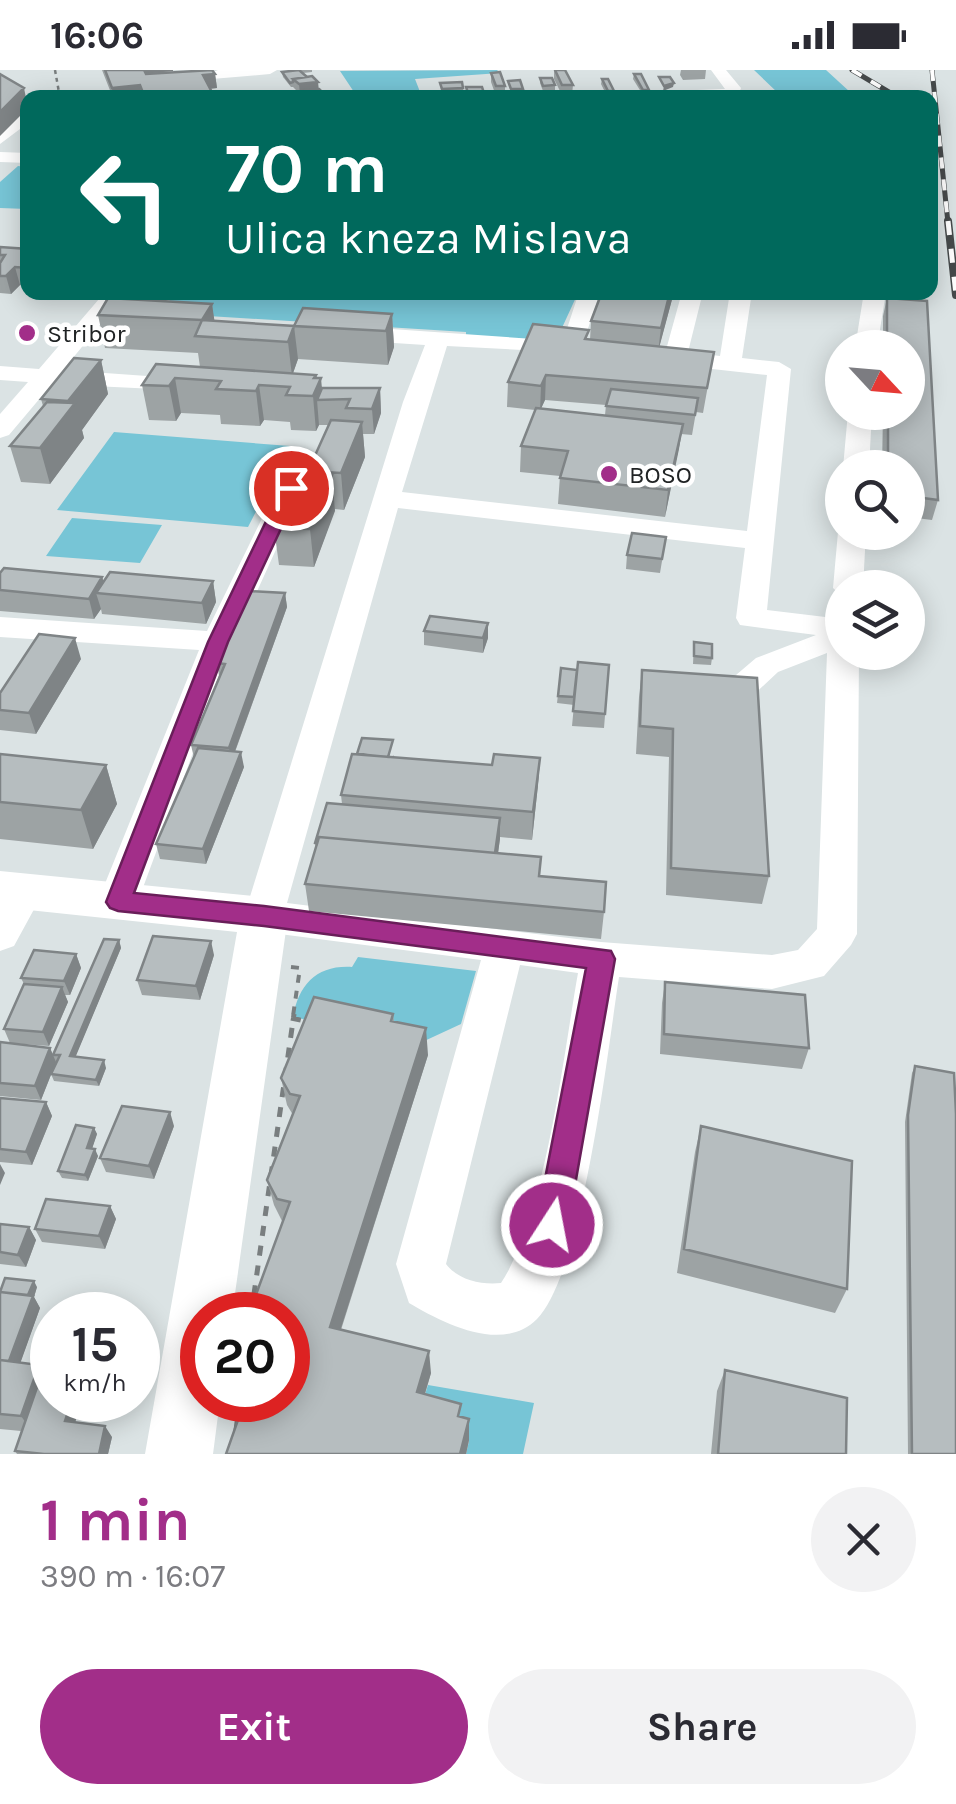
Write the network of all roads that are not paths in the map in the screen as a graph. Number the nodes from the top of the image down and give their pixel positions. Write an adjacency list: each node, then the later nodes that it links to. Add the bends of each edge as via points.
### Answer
1 (718, 70): 4 (street)
2 (266, 74): 3 (street)
3 (212, 75)
4 (736, 90)
5 (20, 121): 6 (street)
6 (0, 139)
7 (109, 300): 21 (street)
8 (148, 300): 13 (street, via 132,320)
9 (589, 300): 16 (street, via 580,348)
10 (691, 300): 18 (street)
11 (741, 300): 19 (street)
12 (874, 300): 14 (street)
13 (170, 322)
14 (869, 330)
15 (324, 331): 16 (street)
16 (440, 338): 25 (street, via 406,402)
17 (640, 354): 18 (street)
18 (675, 358): 19 (street)
19 (730, 363): 26 (street, via 779,368)
20 (0, 373): 21 (street)
21 (44, 376): 22 (street); 23 (street)
22 (220, 388)
23 (0, 430)
24 (306, 457): 30 (street)
25 (387, 499): 26 (street); 36 (street)
26 (760, 541): 28 (street, via 751,618)
27 (0, 627): 30 (street)
28 (825, 629)
29 (825, 639): 32 (street, via 767,665 736,692)
30 (218, 642): 34 (street)
31 (842, 670): 38 (street, via 837,934 810,964 772,972)
32 (672, 688)
33 (13, 890): 34 (main road); 35 (street)
34 (118, 902): 36 (main road)
35 (0, 936)
36 (260, 939): 37 (street); 39 (main road)
37 (504, 948): 38 (street); 38 (street, via 422,1264 428,1285 447,1297 500,1311 531,1286 552,1225)
38 (601, 959)
39 (179, 1454)

